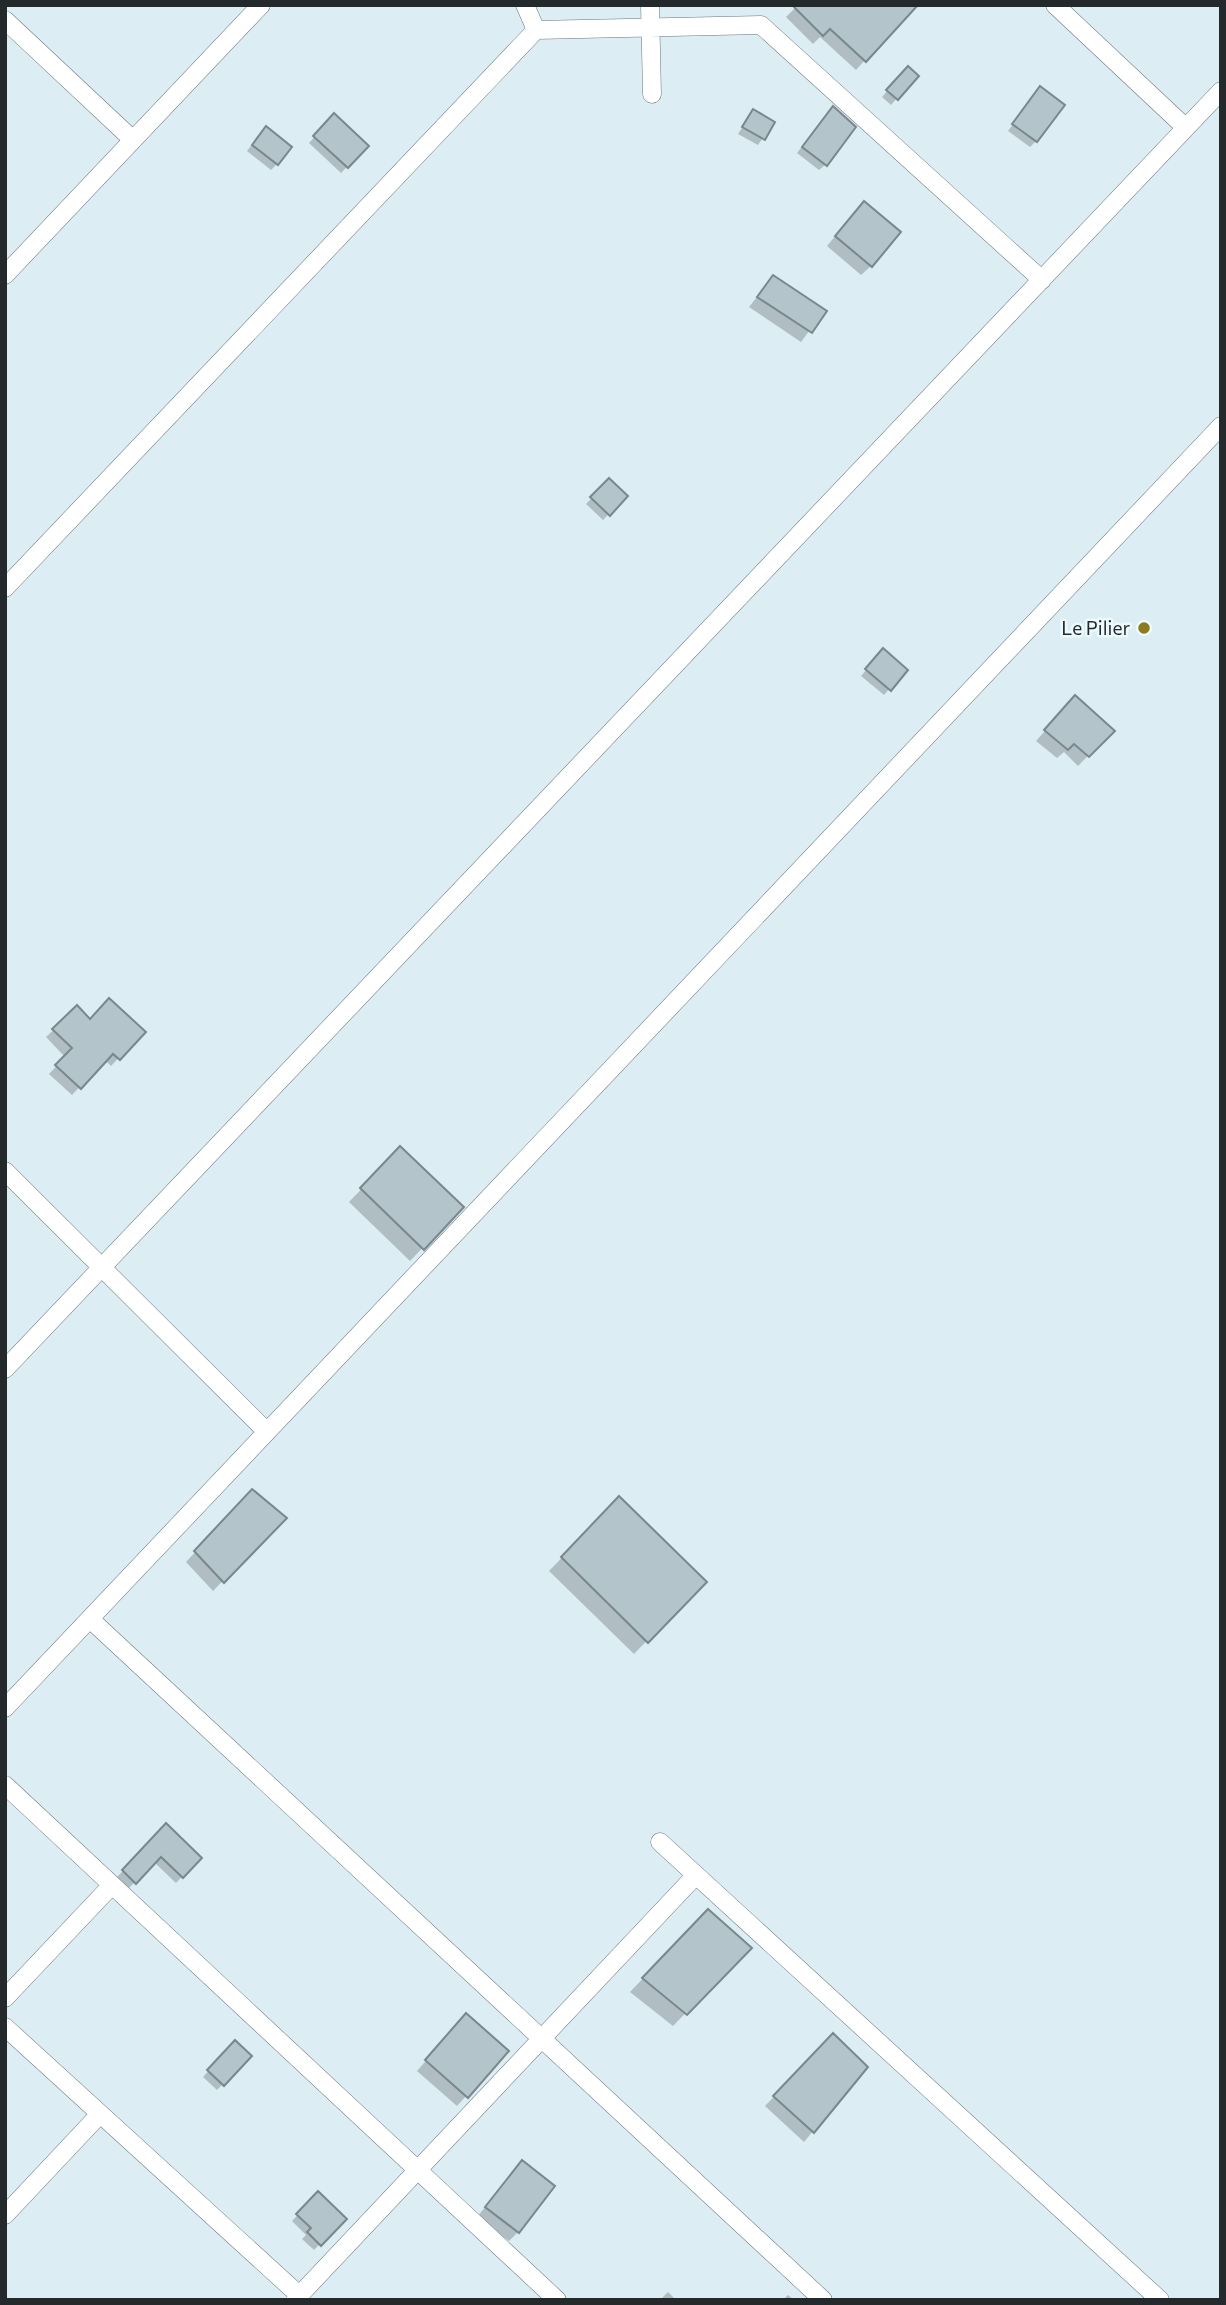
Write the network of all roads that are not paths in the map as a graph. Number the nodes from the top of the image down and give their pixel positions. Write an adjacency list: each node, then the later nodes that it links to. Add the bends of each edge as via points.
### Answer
1 (261, 5): 11 (street)
2 (525, 5): 7 (street)
3 (650, 5): 6 (street)
4 (1055, 5): 10 (street)
5 (5, 20): 11 (street)
6 (651, 27): 7 (street); 9 (street); 13 (street, via 761,25)
7 (536, 30): 15 (street)
8 (1221, 92): 10 (street)
9 (652, 94)
10 (1186, 128): 13 (street)
11 (133, 140): 12 (street)
12 (5, 275)
13 (1042, 280): 17 (street)
14 (1221, 426): 19 (street)
15 (5, 588)
16 (5, 1171): 17 (street)
17 (102, 1268): 18 (street); 19 (street)
18 (5, 1369)
19 (267, 1432): 20 (street)
20 (90, 1619): 21 (street); 28 (street)
21 (5, 1708)
22 (5, 1785): 25 (street)
23 (660, 1842): 24 (street)
24 (696, 1875): 28 (street); 35 (street)
25 (112, 1885): 26 (street); 30 (street)
26 (5, 1998)
27 (5, 2027): 29 (street)
28 (541, 2038): 30 (street); 34 (street)
29 (100, 2114): 31 (street); 32 (street)
30 (417, 2169): 32 (street); 33 (street)
31 (5, 2215)
32 (297, 2297)
33 (557, 2300)
34 (822, 2300)
35 (1160, 2300)

